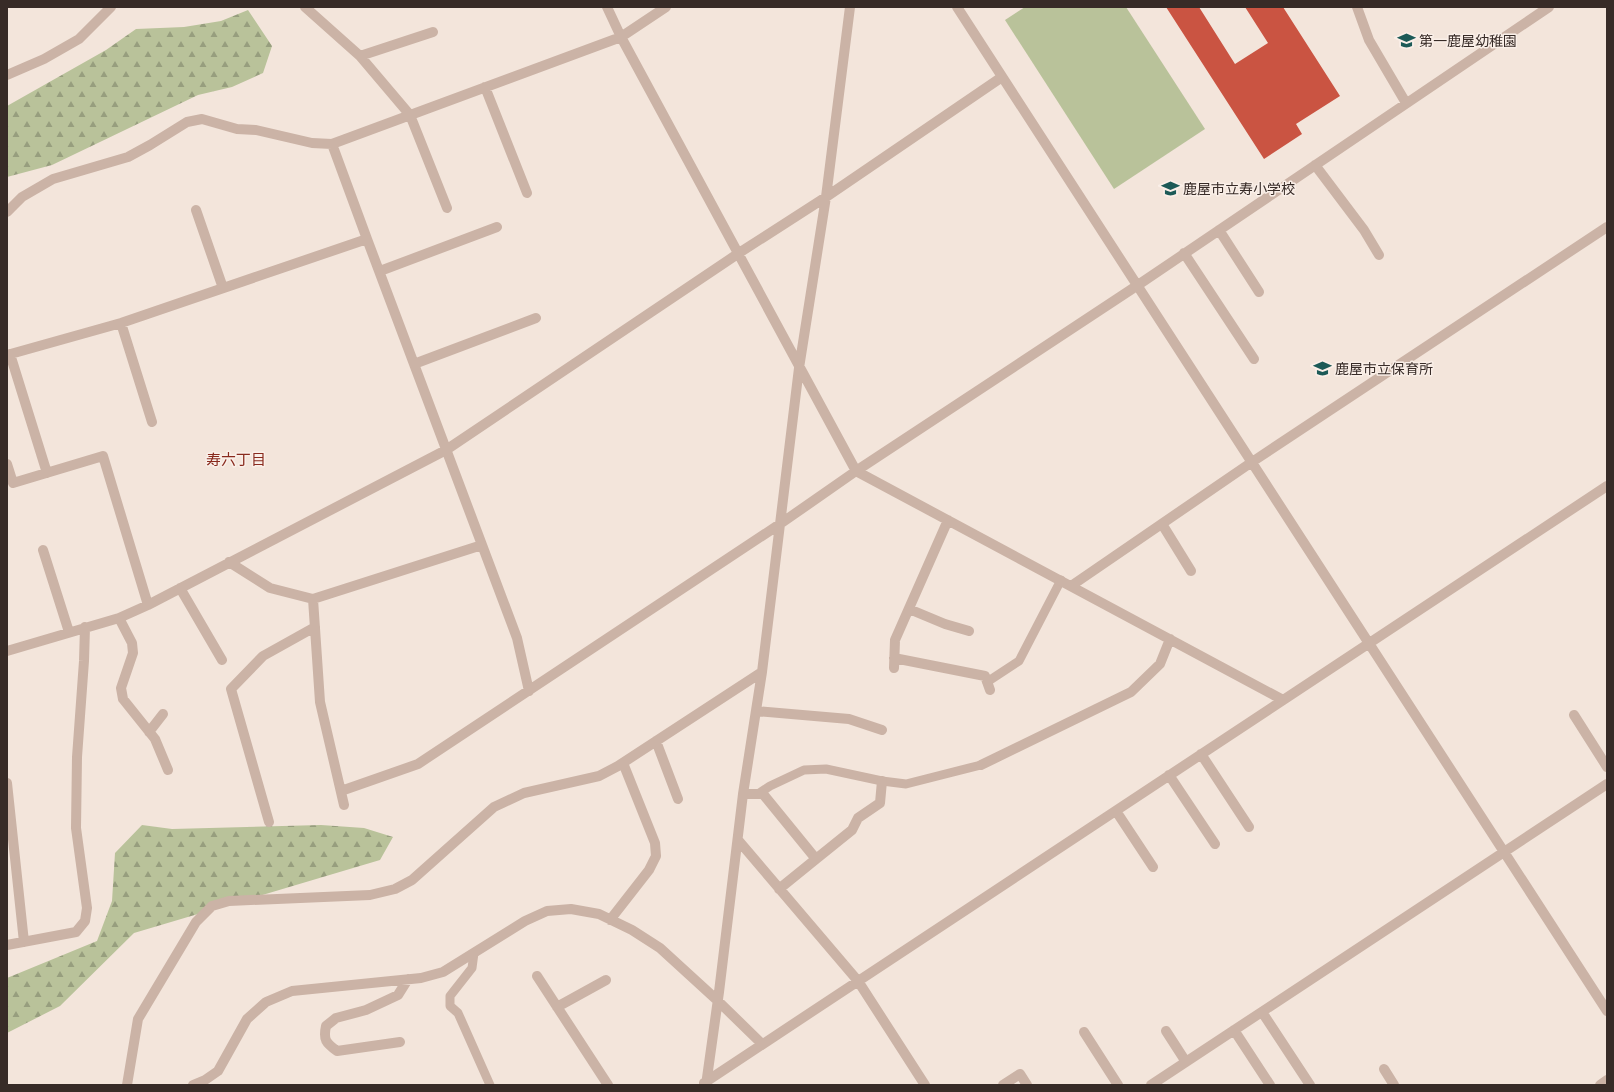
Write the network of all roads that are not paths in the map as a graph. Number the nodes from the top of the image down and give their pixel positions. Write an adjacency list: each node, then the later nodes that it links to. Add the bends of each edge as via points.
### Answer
1 (111, 7): 12 (street, via 79,39 44,59)
2 (305, 7): 11 (street)
3 (607, 7): 10 (street)
4 (666, 7): 10 (street)
5 (850, 7): 20 (street)
6 (957, 7): 13 (street)
7 (1357, 7): 15 (street, via 1369,40)
8 (1549, 7): 15 (street)
9 (433, 32): 11 (street)
10 (621, 37): 14 (street); 28 (street)
11 (360, 56): 16 (street)
12 (7, 75)
13 (1002, 78): 20 (street); 32 (street)
14 (485, 87): 16 (street); 19 (street)
15 (1406, 103): 18 (street)
16 (410, 115): 17 (street); 21 (street)
17 (332, 144): 23 (street, via 312,143 256,130 237,129 202,119 187,122 128,157 52,179 22,197); 27 (street)
18 (1314, 165): 26 (street); 30 (street, via 1364,230)
19 (527, 192)
20 (826, 197): 28 (street); 40 (street)
21 (447, 208)
22 (196, 210): 33 (street)
23 (7, 212)
24 (497, 227): 31 (street)
25 (1607, 227): 43 (street)
26 (1219, 230): 29 (street); 34 (street)
27 (367, 238): 31 (street); 33 (street)
28 (739, 253): 40 (street); 42 (street)
29 (1184, 253): 32 (street); 38 (street)
30 (1379, 256)
31 (380, 271): 39 (street)
32 (1138, 285): 43 (street); 45 (street)
33 (223, 288): 36 (street)
34 (1259, 292)
35 (536, 318): 39 (street)
36 (121, 323): 37 (street); 41 (street)
37 (8, 355): 46 (street)
38 (1254, 360)
39 (414, 364): 42 (street)
40 (799, 368): 45 (street); 49 (street)
41 (152, 422)
42 (446, 450): 51 (street); 53 (street)
43 (1252, 462): 50 (street); 67 (street)
44 (7, 464): 46 (street, via 13,484)
45 (856, 471): 48 (street); 49 (street)
46 (47, 473): 59 (street, via 102,456)
47 (1607, 486): 67 (street)
48 (948, 520): 55 (street); 60 (street)
49 (780, 524): 70 (street); 72 (street)
50 (1162, 524): 54 (street); 56 (street)
51 (482, 545): 58 (street); 72 (street, via 517,638)
52 (43, 550): 65 (street)
53 (229, 562): 57 (street); 58 (street, via 270,588)
54 (1191, 571)
55 (1061, 580): 56 (street); 71 (lane, via 1019,661)
56 (1071, 586): 66 (street)
57 (180, 588): 59 (street); 69 (street)
58 (313, 599): 63 (street)
59 (148, 605): 61 (street)
60 (908, 609): 64 (street); 71 (street, via 895,640 894,663 985,676)
61 (119, 618): 62 (street); 78 (street, via 132,643 133,654 121,688 123,699)
62 (85, 627): 65 (street); 104 (street, via 76,757 76,828 87,908 85,921 76,932)
63 (315, 627): 89 (street, via 320,702); 95 (street, via 264,656 231,689)
64 (969, 631)
65 (69, 632): 68 (street)
66 (1170, 639): 73 (street); 82 (street, via 1160,664 1131,692)
67 (1368, 644): 73 (street); 99 (street)
68 (7, 651)
69 (222, 660)
70 (762, 672): 74 (street); 79 (street)
71 (989, 686)
72 (529, 691): 89 (street, via 418,764)
73 (1284, 700): 80 (street)
74 (756, 711): 77 (street, via 849,719); 90 (street)
75 (163, 714): 78 (street)
76 (1574, 715): 83 (street)
77 (882, 730)
78 (149, 732): 84 (street, via 155,738)
79 (656, 741): 81 (street); 92 (street)
80 (1201, 754): 85 (street); 96 (street)
81 (623, 763): 103 (street, via 655,843 656,856 649,870); 124 (street, via 599,776 524,793 494,807 412,880 395,889 370,895 229,901 212,906 196,922 138,1019)
82 (981, 765): 86 (lane, via 906,784)
83 (1607, 767)
84 (168, 770)
85 (1170, 775): 94 (street); 98 (street)
86 (882, 781): 91 (lane, via 826,769 804,770); 100 (street, via 880,803 858,818 852,830)
87 (7, 783): 104 (street)
88 (1607, 784): 99 (street)
89 (341, 792): 93 (street)
90 (743, 794): 91 (street); 97 (street)
91 (758, 794): 100 (street, via 763,794)
92 (678, 799)
93 (344, 805)
94 (1116, 811): 101 (street); 110 (street)
95 (268, 822)
96 (1249, 827)
97 (738, 840): 102 (street); 111 (street)
98 (1214, 844)
99 (1504, 852): 113 (street); 114 (street)
100 (816, 859): 102 (street)
101 (1153, 867)
102 (780, 889): 110 (street)
103 (610, 920): 106 (street, via 599,914 571,909 547,911 525,921); 111 (street, via 632,930 660,948)
104 (24, 942): 105 (street)
105 (7, 945)
106 (474, 952): 108 (street, via 443,972); 126 (lane, via 472,968 450,996 450,1006 458,1013)
107 (537, 976): 112 (street)
108 (408, 979): 118 (street, via 398,995 366,1010 336,1018 326,1026 324,1036 328,1045 337,1051); 125 (street, via 292,991 266,1002 247,1019 218,1071)
109 (606, 980): 112 (street)
110 (858, 981): 119 (street); 128 (street)
111 (718, 1001): 119 (street); 123 (street)
112 (557, 1007): 127 (street)
113 (1607, 1011)
114 (1262, 1012): 115 (street); 134 (street)
115 (1234, 1030): 120 (street); 133 (street)
116 (1166, 1031): 120 (street)
117 (1084, 1032): 131 (street)
118 (400, 1042)
119 (762, 1044): 123 (street)
120 (1186, 1062): 132 (street)
121 (1384, 1069): 135 (street)
122 (1607, 1080): 136 (street)
123 (704, 1084)
124 (127, 1085)
125 (193, 1085)
126 (490, 1085)
127 (608, 1085)
128 (925, 1085)
129 (1003, 1085): 130 (street, via 1020,1074)
130 (1027, 1085)
131 (1118, 1085)
132 (1151, 1085)
133 (1270, 1085)
134 (1310, 1085)
135 (1394, 1085)
136 (1600, 1085)

